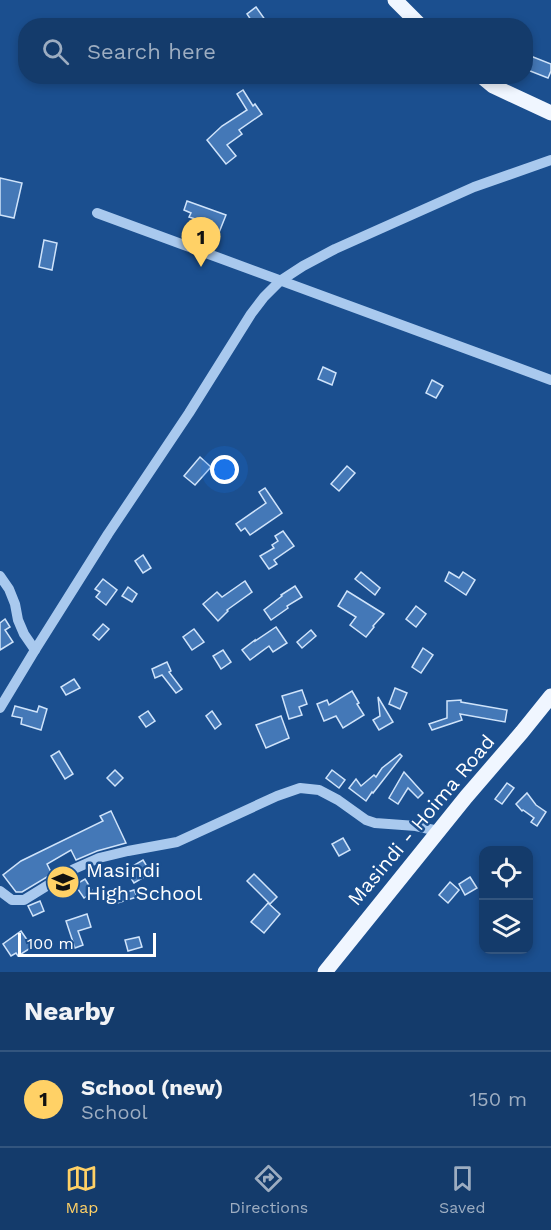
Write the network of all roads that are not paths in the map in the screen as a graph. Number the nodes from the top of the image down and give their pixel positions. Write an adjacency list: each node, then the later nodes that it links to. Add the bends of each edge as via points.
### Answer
1 (395, 0): 2 (main road)
2 (413, 18)
3 (491, 84): 4 (main road)
4 (551, 113)
5 (551, 160): 7 (street, via 474,187 411,215 335,249)
6 (97, 213): 7 (street)
7 (280, 281): 8 (street); 10 (street, via 251,314)
8 (551, 380)
9 (0, 576): 10 (street)
10 (34, 650): 12 (street)
11 (551, 696): 13 (main road, Masindi - Hoima Road)
12 (0, 708)
13 (438, 831): 14 (street, via 375,823 318,790 300,788 177,842 99,858 24,900 12,900); 15 (main road, Masindi - Hoima Road)
14 (0, 891)
15 (325, 972)

